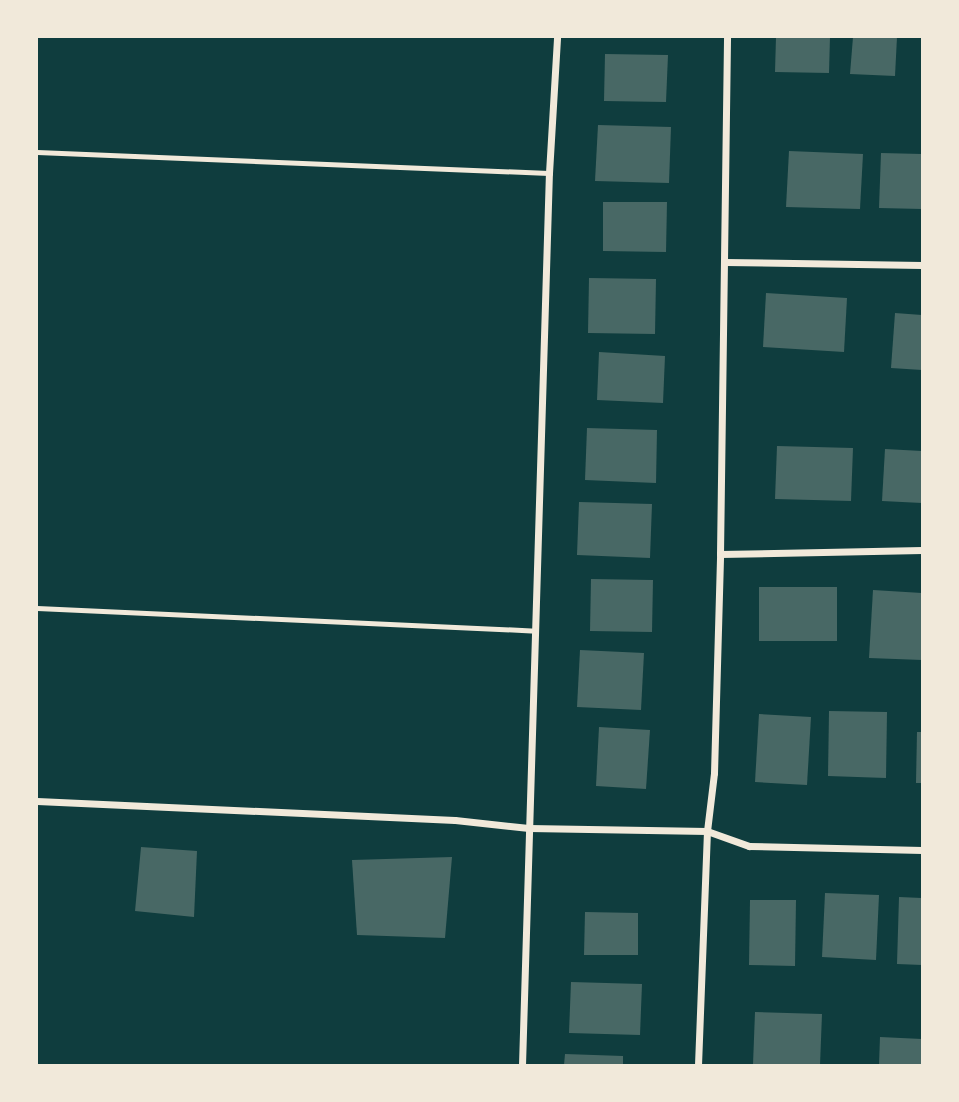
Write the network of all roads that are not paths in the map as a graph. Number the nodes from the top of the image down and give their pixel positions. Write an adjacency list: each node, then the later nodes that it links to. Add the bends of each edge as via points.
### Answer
1 (557, 37): 4 (street)
2 (727, 37): 5 (street)
3 (37, 152): 4 (lane)
4 (549, 173): 10 (street)
5 (725, 262): 6 (street); 8 (street)
6 (922, 265)
7 (922, 550): 8 (street)
8 (720, 554): 13 (street, via 714,773)
9 (37, 608): 10 (lane)
10 (536, 631): 12 (street)
11 (37, 801): 12 (street, via 455,820)
12 (529, 828): 13 (street); 15 (street)
13 (707, 831): 14 (street, via 749,846); 16 (street)
14 (922, 850)
15 (522, 1065)
16 (698, 1065)

